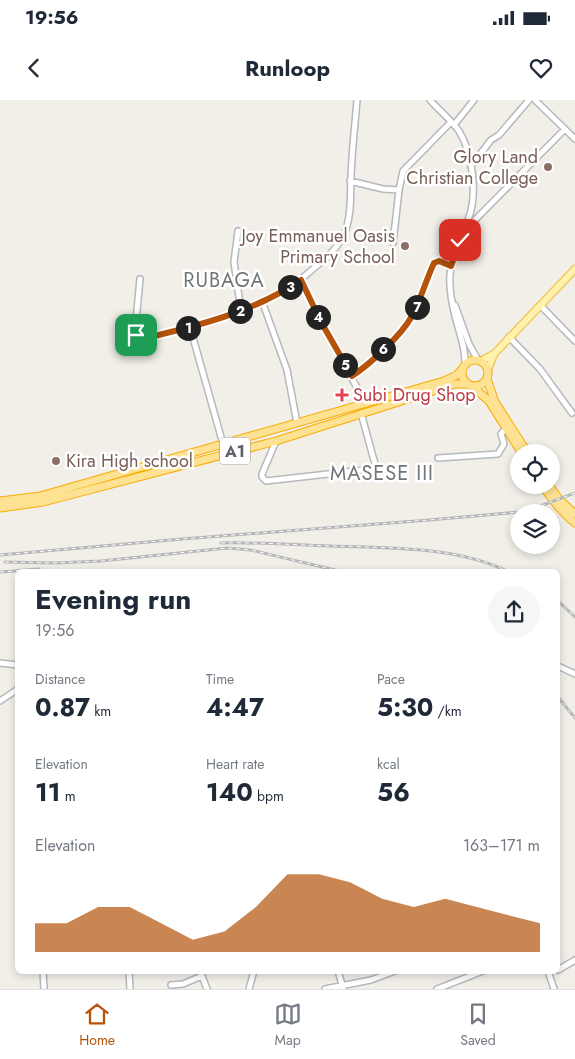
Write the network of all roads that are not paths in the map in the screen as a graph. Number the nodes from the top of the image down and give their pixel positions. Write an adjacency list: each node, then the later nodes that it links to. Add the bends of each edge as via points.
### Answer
1 (358, 100): 10 (street)
2 (430, 100): 6 (street)
3 (473, 100): 6 (street)
4 (529, 100): 9 (street)
5 (535, 100): 7 (street)
6 (452, 123): 9 (street, via 462,137); 11 (street, via 403,171)
7 (565, 129): 8 (street); 13 (street)
8 (575, 139)
9 (470, 166): 13 (street, via 473,201)
10 (350, 181): 11 (street); 18 (street, via 349,216 344,236)
11 (399, 190): 14 (street)
12 (238, 231): 22 (street, via 234,262)
13 (464, 232): 15 (street)
14 (393, 243)
15 (451, 266): 19 (street); 30 (street, via 439,261 434,263 409,321 368,365)
16 (575, 269): 21 (main road)
17 (140, 279): 23 (street, via 135,331 138,338)
18 (301, 280): 20 (street); 30 (street)
19 (452, 300): 27 (street, via 468,344); 28 (street, via 465,355)
20 (262, 301): 22 (street); 36 (street, via 287,370)
21 (540, 306): 24 (main road); 25 (street)
22 (241, 311): 23 (street)
23 (190, 327): 39 (street)
24 (509, 338): 26 (main road); 35 (street, via 534,363)
25 (575, 341)
26 (494, 354): 27 (main road); 29 (main road)
27 (480, 361): 28 (highway, A1, via 473,360); 29 (highway)
28 (464, 367): 32 (highway, via 462,377); 33 (highway, A1, via 457,375 444,381)
29 (488, 369): 31 (highway)
30 (352, 376): 33 (street)
31 (487, 379): 32 (highway, A1, via 484,384); 41 (highway, via 495,402)
32 (470, 385): 34 (highway, A1, via 455,384); 37 (highway, via 489,401)
33 (366, 404): 36 (highway, A1)
34 (361, 413): 38 (highway, A1); 38 (street, via 374,468 266,481 262,477 263,472)
35 (572, 413)
36 (297, 423): 39 (highway, A1)
37 (506, 428): 40 (highway); 42 (street, via 501,434 504,444 498,454)
38 (276, 441): 46 (highway, A1, via 43,502)
39 (224, 444): 45 (highway, A1, via 40,496)
40 (517, 444)
41 (522, 444)
42 (438, 458)
43 (548, 494): 48 (highway, via 565,516)
44 (555, 494): 47 (highway)
45 (0, 501)
46 (0, 508)
47 (575, 514)
48 (575, 523)
49 (0, 663): 50 (street)
50 (15, 665)
51 (560, 667): 52 (street)
52 (575, 674)
53 (15, 691): 54 (street)
54 (0, 701)
55 (575, 960): 56 (street)
56 (560, 969)
57 (43, 974): 68 (street)
58 (129, 974): 69 (street)
59 (201, 974): 65 (street, via 183,984); 70 (street)
60 (253, 974): 71 (street)
61 (339, 974): 66 (street)
62 (387, 974): 66 (street)
63 (466, 974): 67 (street)
64 (550, 974): 74 (street)
65 (171, 985)
66 (343, 988): 72 (street)
67 (445, 988): 73 (street)
68 (44, 989)
69 (130, 989)
70 (207, 989)
71 (248, 989)
72 (325, 989)
73 (437, 989)
74 (554, 989)

